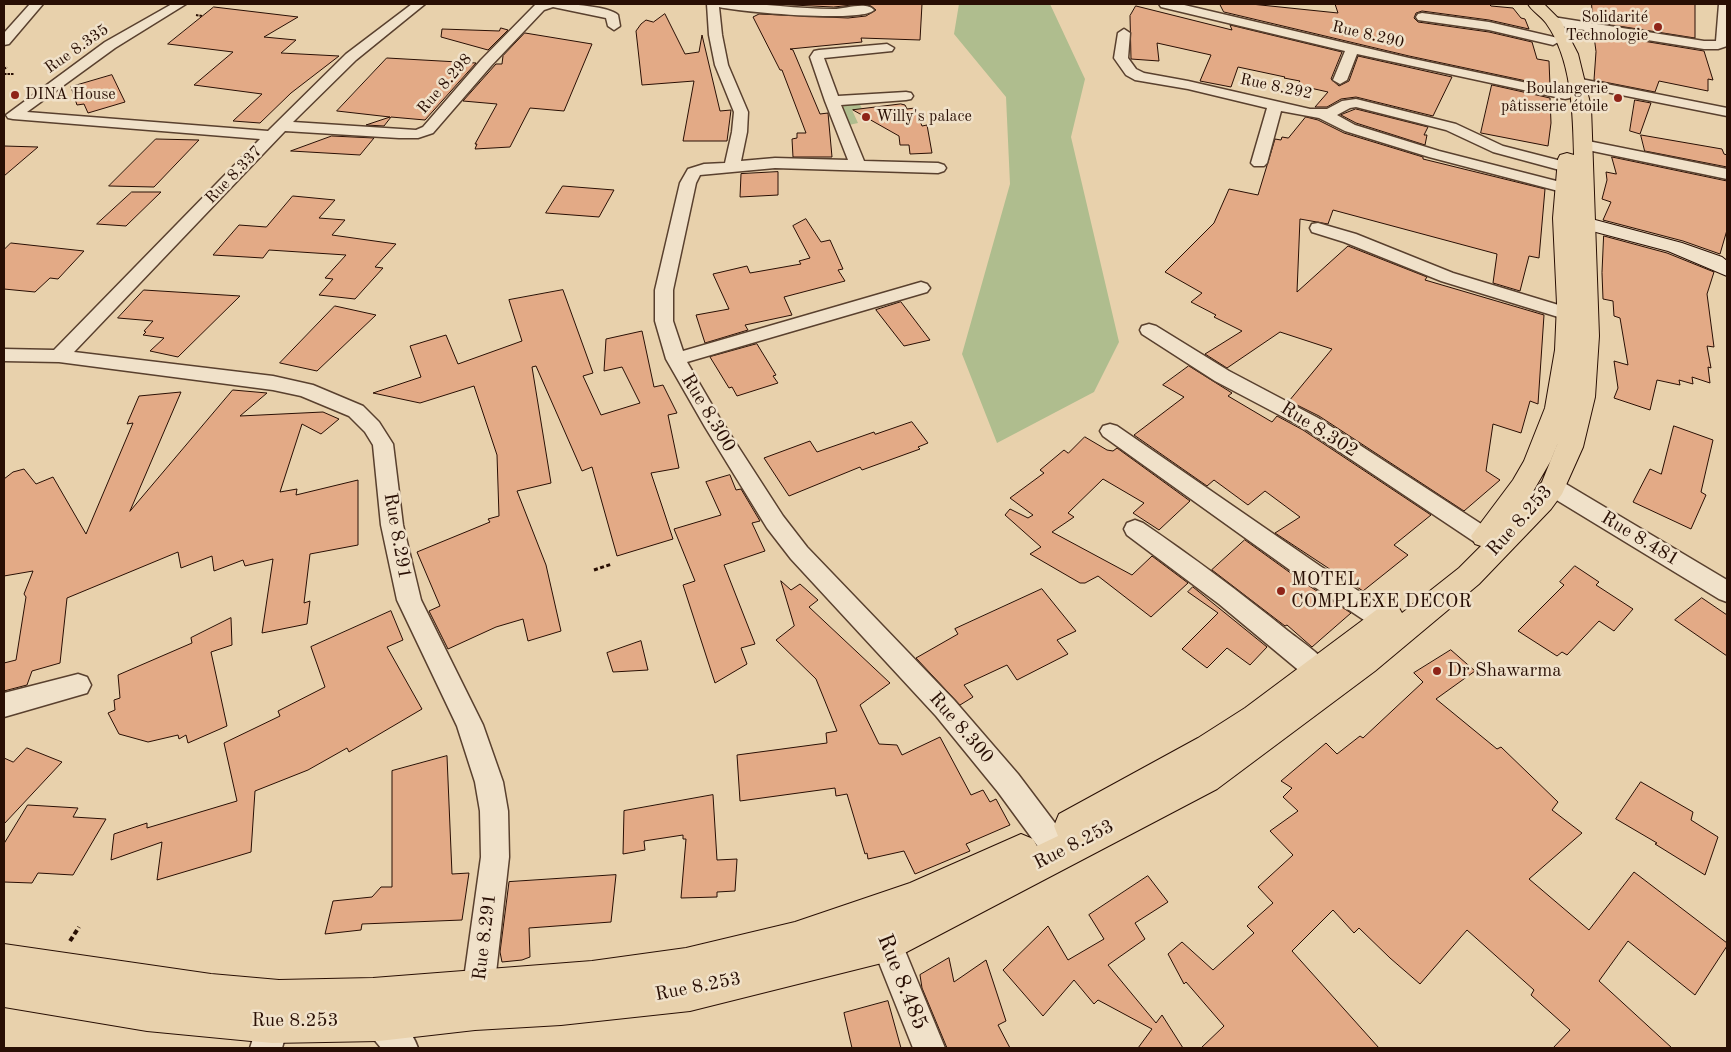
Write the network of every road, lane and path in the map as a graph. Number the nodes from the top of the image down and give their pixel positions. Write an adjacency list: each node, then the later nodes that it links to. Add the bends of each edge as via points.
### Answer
1 (38, 4): 17 (street)
2 (180, 4): 31 (street, Rue 8.335, via 110,45)
3 (419, 4): 32 (street, Rue 8.337, via 351,57)
4 (553, 4): 15 (street, Rue 8.298, via 612,15); 32 (street, Rue 8.298, via 540,7 428,130 418,134)
5 (713, 4): 35 (street, via 718,48 728,86 741,112)
6 (723, 4): 10 (street, via 835,12)
7 (1165, 4): 19 (street, Rue 8.290)
8 (1524, 4): 14 (highway, Rue 8.253, via 1539,21)
9 (1726, 4): 14 (street, via 1723,42 1718,45)
10 (868, 10)
11 (196, 15): 12 (path)
12 (202, 16)
13 (1422, 17): 14 (street, via 1490,26)
14 (1547, 22): 25 (highway, Rue 8.253, via 1570,54)
15 (614, 26)
16 (1124, 33): 28 (street, Rue 8.292, via 1121,58 1130,72 1140,77)
17 (4, 41)
18 (887, 48): 27 (street, via 819,54 823,78)
19 (1352, 49): 24 (street); 25 (street, Rue 8.290)
20 (7, 66): 21 (path)
21 (4, 69)
22 (4, 74): 23 (path)
23 (14, 74)
24 (1340, 80)
25 (1570, 88): 29 (street, Rue 8.290); 38 (highway, Rue 8.253, via 1582,106)
26 (906, 96): 27 (street)
27 (832, 101): 34 (street)
28 (1275, 106): 30 (street, Rue 8.292); 33 (street)
29 (1727, 112)
30 (1323, 114): 38 (street, via 1350,128 1406,146); 38 (street, Rue 8.292, via 1333,112 1345,103 1356,103 1451,127)
31 (8, 119): 32 (street, Rue 8.335)
32 (276, 131): 45 (street, Rue 8.337)
33 (1259, 163)
34 (858, 165): 35 (street, Rue 8.300, via 775,163); 36 (street, Rue 8.300)
35 (732, 166): 46 (street, Rue 8.300, via 699,170 694,172 688,183 664,290 664,321)
36 (938, 168)
37 (1727, 174): 38 (street)
38 (1573, 188): 40 (street); 42 (highway, Rue 8.253); 48 (highway, Rue 8.253, via 1588,336 1583,397 1570,447)
39 (1318, 228): 42 (street, via 1447,277)
40 (1727, 270)
41 (921, 288): 46 (street)
42 (1568, 314): 50 (highway, Rue 8.253, via 1568,346 1551,430 1540,459 1523,488)
43 (1149, 330): 50 (street, Rue 8.302, via 1222,376 1311,423)
44 (4, 355): 45 (street, Rue 8.291)
45 (59, 356): 64 (street, Rue 8.291, via 234,377 306,390 356,411 372,427 382,444 392,526 409,600 470,725 489,782 494,811 495,857)
46 (676, 359): 58 (street, Rue 8.300, via 775,522 799,553 945,708 1008,783)
47 (1110, 431): 54 (street)
48 (1553, 487): 53 (street, Rue 8.481); 58 (highway, Rue 8.253, via 1469,576 1364,662 1205,778)
49 (1135, 529): 55 (street, via 1246,609)
50 (1484, 537): 54 (highway, Rue 8.253)
51 (612, 564): 52 (path)
52 (594, 570)
53 (1727, 592)
54 (1385, 621): 55 (highway, Rue 8.253)
55 (1317, 670): 58 (highway, Rue 8.253, via 1264,713 1210,749)
56 (78, 685): 57 (street)
57 (4, 705)
58 (1054, 845): 60 (highway, Rue 8.253)
59 (79, 927): 61 (path)
60 (880, 929): 64 (highway, Rue 8.253, via 690,992 561,1006); 68 (street, Rue 8.485)
61 (71, 940)
62 (4, 963): 66 (highway, Rue 8.253, via 184,989)
63 (4, 988): 66 (highway, Rue 8.253, via 147,1012)
64 (477, 1000): 65 (highway, Rue 8.253); 66 (highway, Rue 8.253, via 409,995)
65 (379, 1021): 66 (highway, Rue 8.253); 67 (street)
66 (273, 1024)
67 (402, 1048)
68 (929, 1048)

